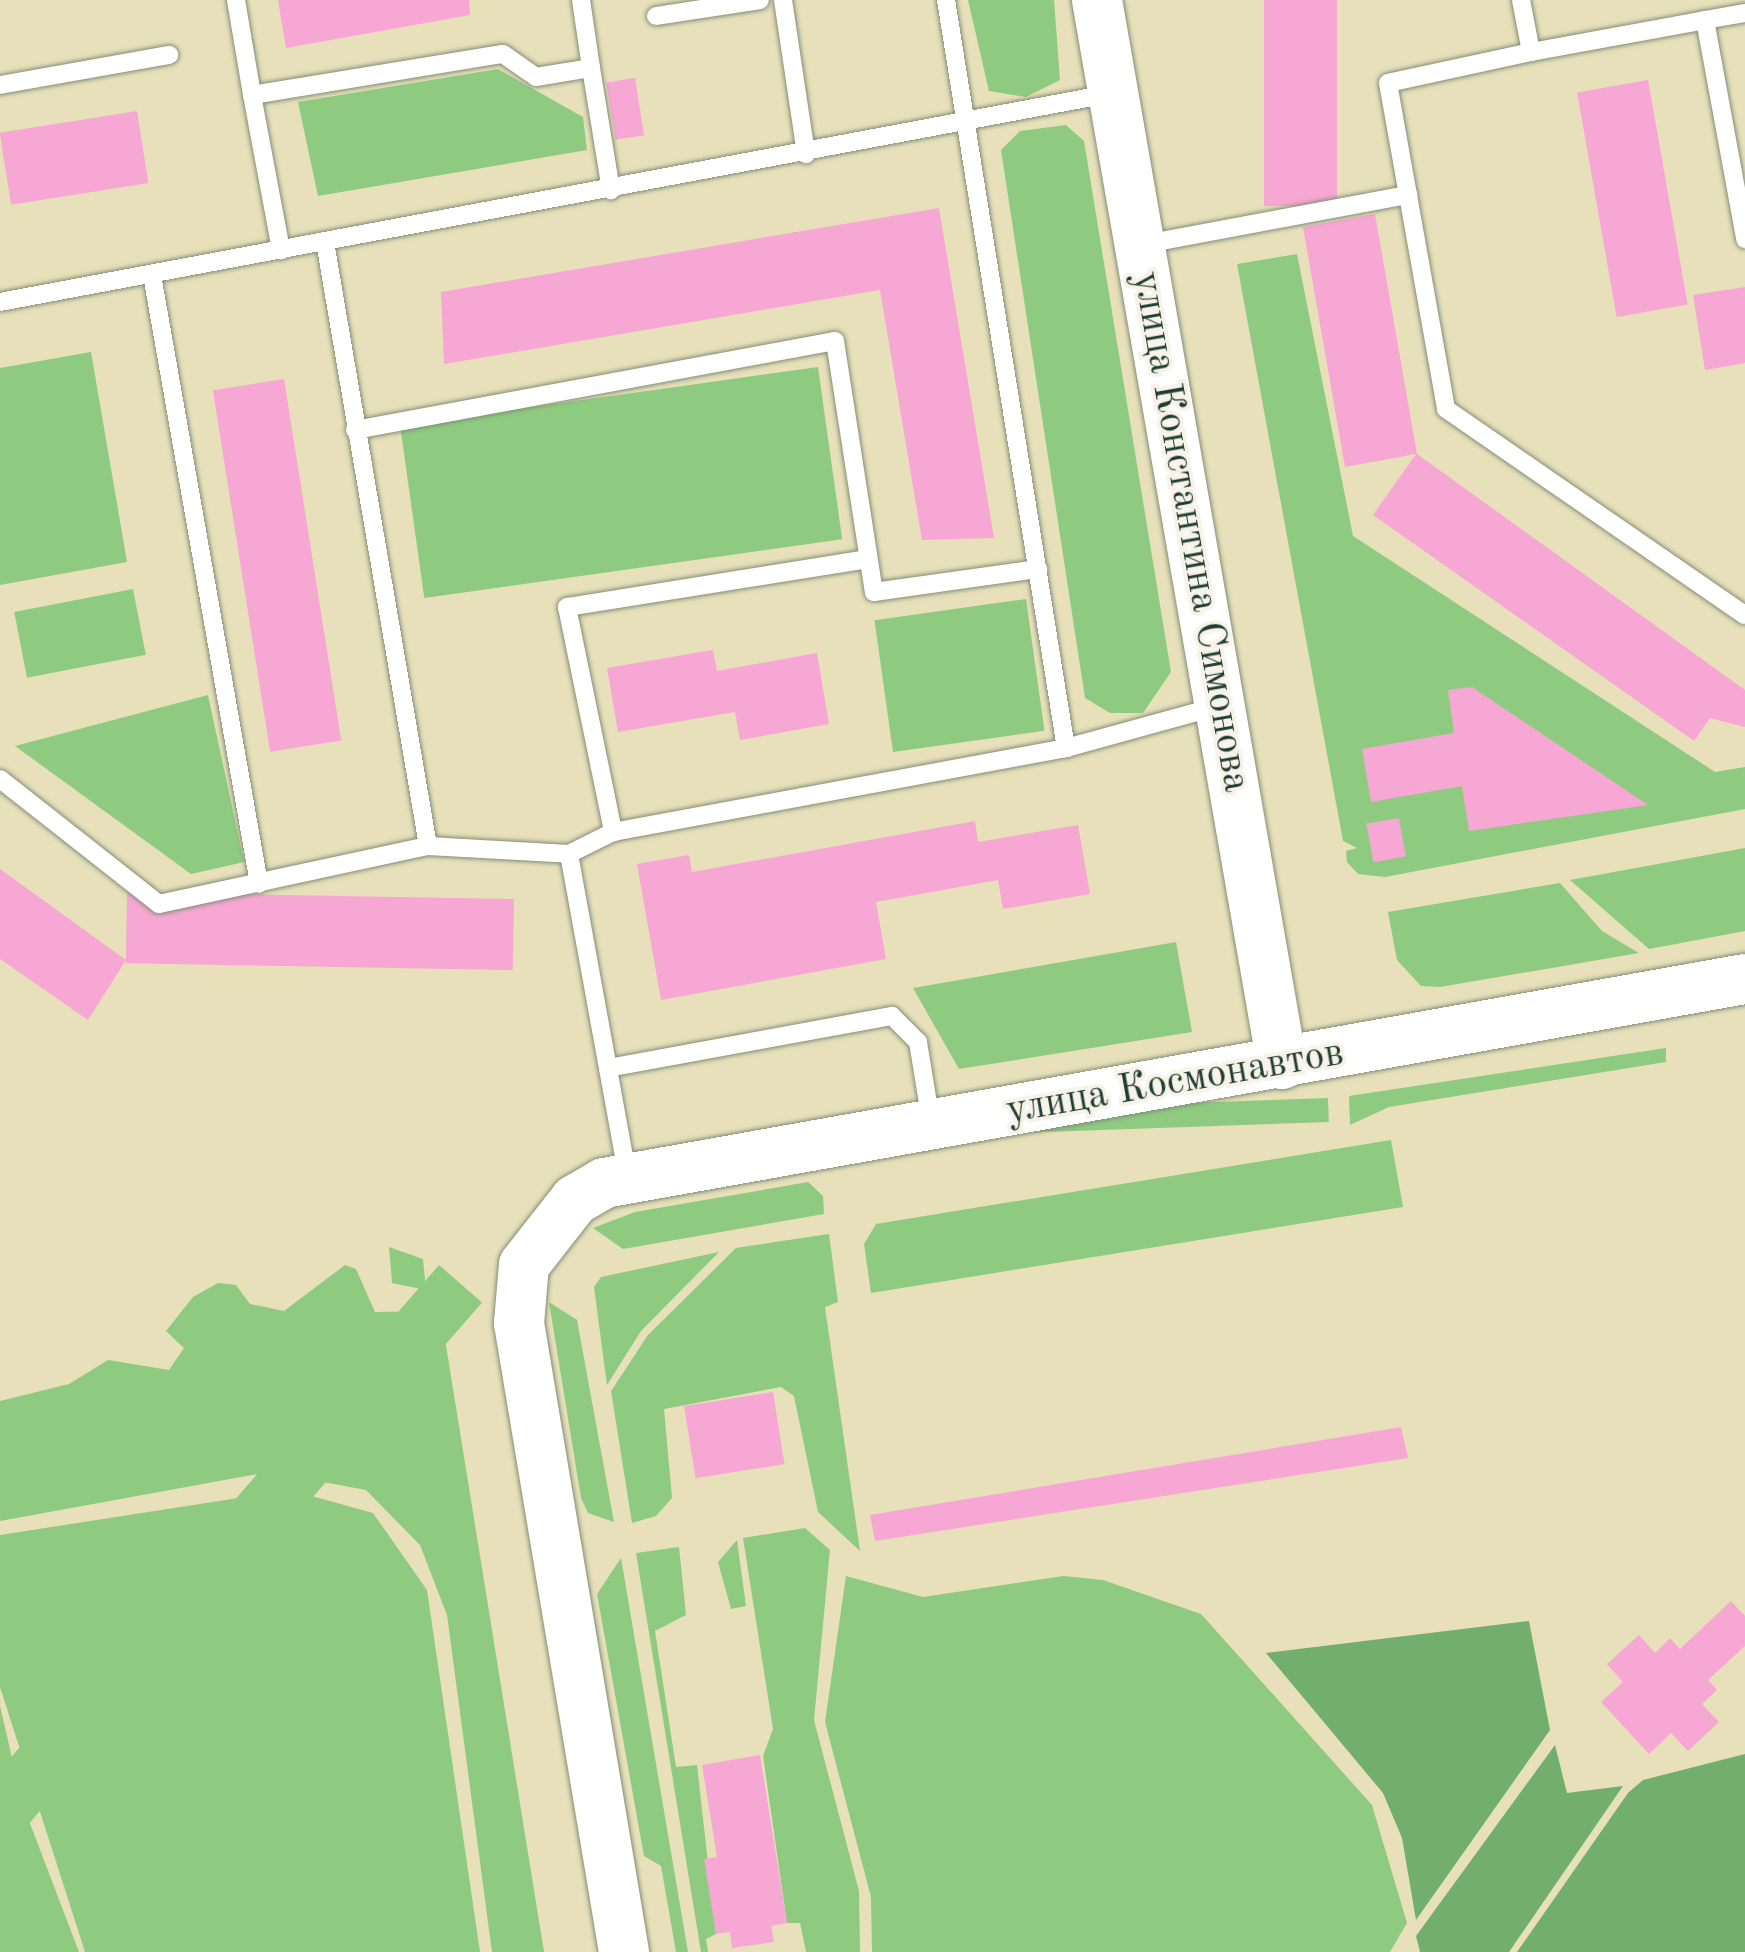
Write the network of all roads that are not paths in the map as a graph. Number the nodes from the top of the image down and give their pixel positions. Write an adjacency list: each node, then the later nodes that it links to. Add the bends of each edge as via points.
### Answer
1 (236, 0): 16 (lane)
2 (581, 0): 13 (lane)
3 (760, 0): 9 (lane)
4 (784, 0): 18 (lane)
5 (946, 0): 17 (lane)
6 (1097, 0): 15 (main road, улица Константина Симонова)
7 (1520, 0): 11 (lane)
8 (1745, 13): 10 (lane)
9 (656, 16)
10 (1704, 20): 11 (lane); 21 (lane)
11 (1531, 52): 20 (lane, via 1388,83)
12 (169, 56): 14 (lane)
13 (590, 68): 16 (lane, via 536,77 503,54); 19 (lane)
14 (0, 85)
15 (1113, 93): 17 (lane); 23 (main road, улица Константина Симонова)
16 (252, 95): 24 (lane)
17 (966, 125): 18 (lane); 29 (lane)
18 (806, 154): 19 (lane)
19 (610, 190): 22 (lane)
20 (1408, 195): 23 (lane); 30 (lane, via 1446,409)
21 (1745, 240)
22 (325, 242): 24 (lane); 27 (lane)
23 (1140, 245): 31 (main road, улица Константина Симонова)
24 (280, 250): 25 (lane)
25 (152, 274): 26 (lane); 37 (lane)
26 (0, 302)
27 (355, 430): 28 (lane, via 835,341); 35 (lane)
28 (868, 559): 29 (lane, via 874,592); 34 (lane, via 567,607)
29 (1038, 569): 32 (lane)
30 (1745, 616)
31 (1220, 706): 32 (lane); 39 (main road, улица Константина Симонова)
32 (1066, 748): 34 (lane)
33 (0, 778): 37 (lane, via 159,904)
34 (613, 832): 36 (lane)
35 (428, 846): 36 (lane); 37 (lane)
36 (569, 854): 40 (lane)
37 (259, 884)
38 (1745, 979): 39 (main road, улица Космонавтов)
39 (1282, 1064): 41 (main road, улица Космонавтов)
40 (608, 1068): 41 (lane, via 892,1016 918,1042); 42 (lane)
41 (932, 1126): 42 (main road, улица Космонавтов)
42 (616, 1181): 43 (main road, via 536,1242 524,1265 519,1323)
43 (624, 1952)

